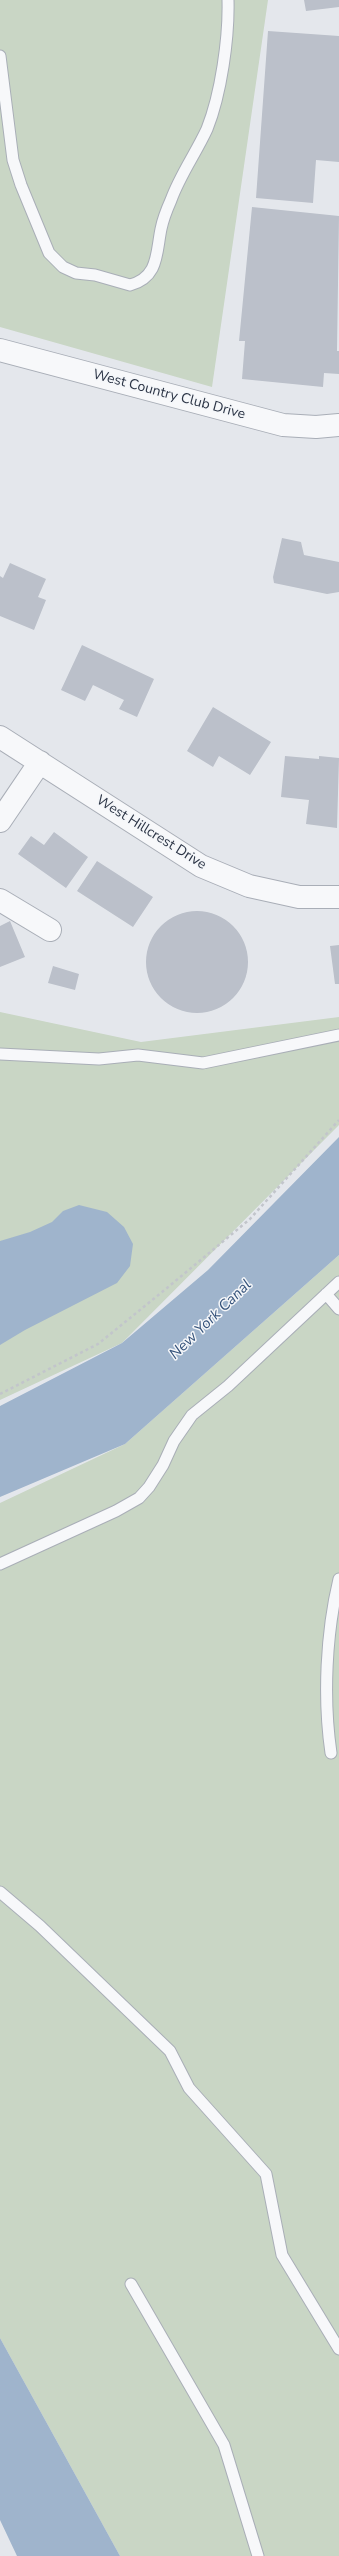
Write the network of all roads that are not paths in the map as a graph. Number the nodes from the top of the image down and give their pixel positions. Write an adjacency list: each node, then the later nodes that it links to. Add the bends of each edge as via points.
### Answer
1 (228, 0): 2 (lane, via 227,36 222,71 207,128 171,198 161,227 156,264 149,276 130,285 95,275 76,273 63,267 49,253 13,160)
2 (0, 56)
3 (0, 350): 4 (street, West Country Club Drive, via 283,425)
4 (339, 425)
5 (0, 737): 6 (street, West Hillcrest Drive)
6 (40, 762): 7 (street); 8 (street, West Hillcrest Drive, via 201,866 256,888 299,897)
7 (0, 821)
8 (339, 897)
9 (0, 900): 10 (street)
10 (50, 930)
11 (339, 1035): 12 (lane, via 203,1062 138,1055 99,1059)
12 (0, 1054)
13 (339, 1282): 14 (lane)
14 (326, 1294): 15 (lane); 16 (lane, via 228,1386 192,1415 174,1441 149,1488 138,1498 116,1511)
15 (339, 1309)
16 (0, 1564)
17 (339, 1579): 18 (lane, via 332,1618 326,1704)
18 (331, 1753)
19 (0, 1892): 21 (lane, via 40,1926 170,2052 189,2088 266,2174 282,2255)
20 (131, 2284): 22 (lane, via 224,2445)
21 (339, 2349)
22 (258, 2556)

